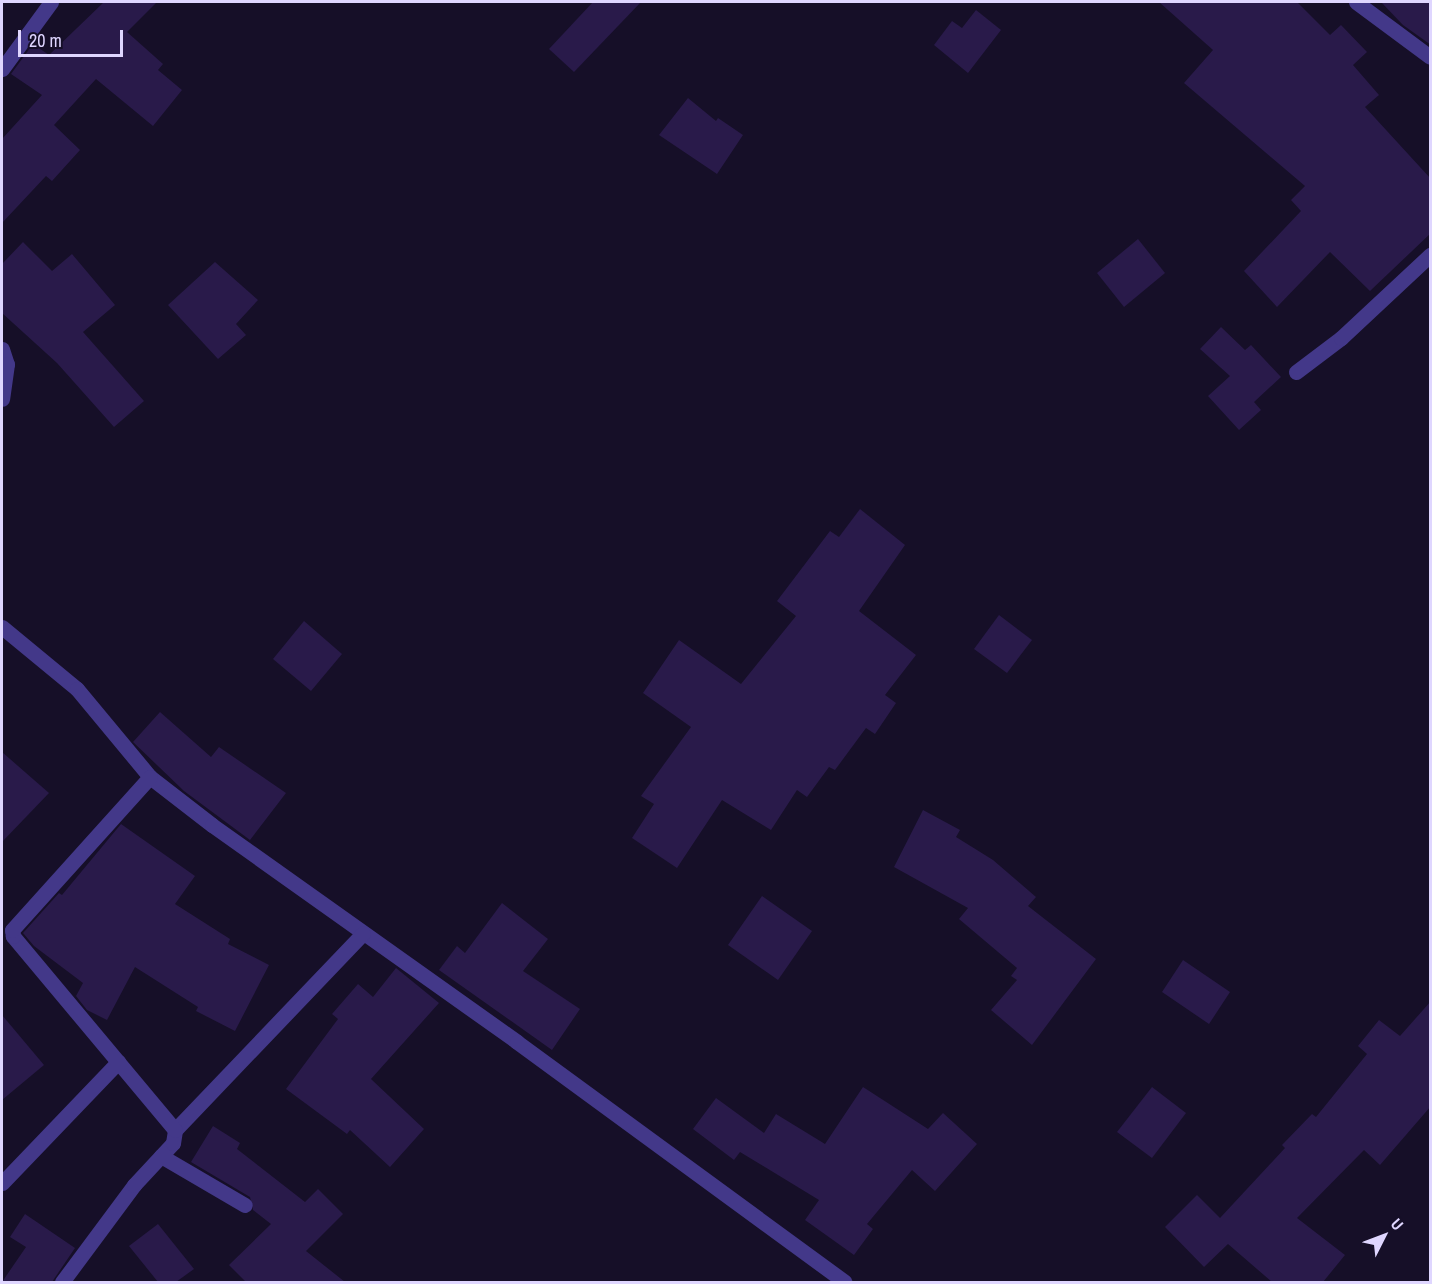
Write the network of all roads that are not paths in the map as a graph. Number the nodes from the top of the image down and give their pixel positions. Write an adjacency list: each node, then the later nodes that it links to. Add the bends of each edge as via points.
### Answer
1 (51, 2): 4 (street)
2 (1356, 2): 3 (street)
3 (1431, 57)
4 (2, 69)
5 (1431, 255): 7 (street, via 1341,338)
6 (2, 349): 8 (street, via 7,364)
7 (1296, 372)
8 (2, 399)
9 (2, 627): 10 (street, via 76,689)
10 (150, 777): 11 (street); 12 (street, via 12,930)
11 (363, 933): 13 (street); 18 (street)
12 (118, 1062): 13 (street); 15 (street)
13 (175, 1130): 14 (street, via 173,1143)
14 (161, 1156): 16 (street); 17 (street)
15 (2, 1183)
16 (244, 1205)
17 (62, 1282)
18 (844, 1282)

